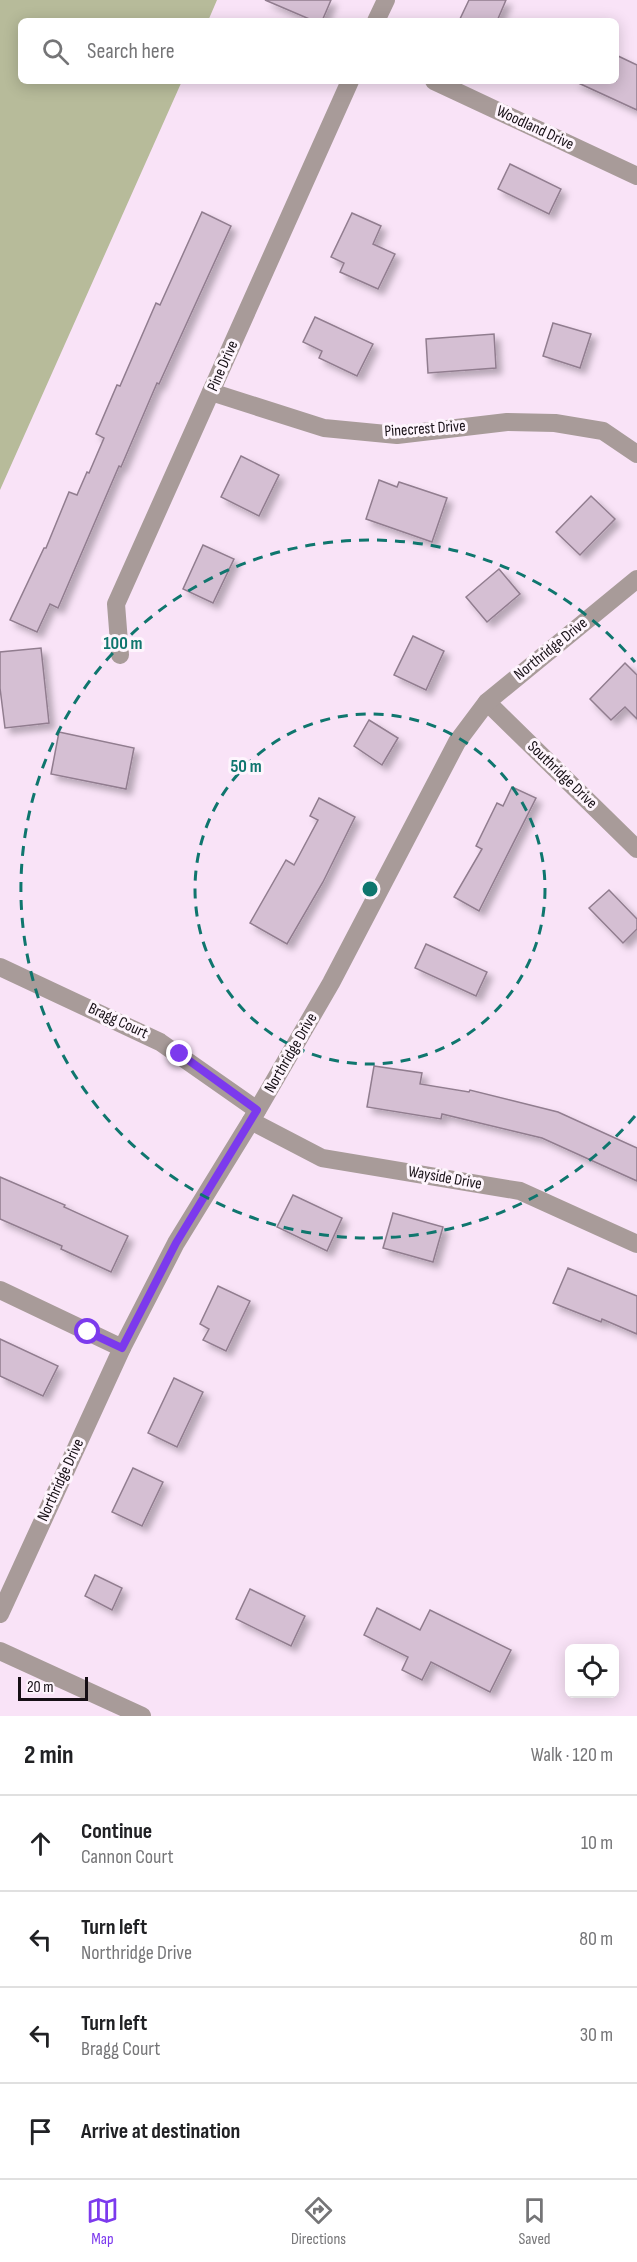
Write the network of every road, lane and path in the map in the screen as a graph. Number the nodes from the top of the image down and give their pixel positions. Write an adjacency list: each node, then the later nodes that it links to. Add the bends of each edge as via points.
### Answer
1 (386, 0): 2 (street)
2 (377, 18)
3 (349, 84): 6 (street, Pine Drive)
4 (440, 84): 5 (street, Woodland Drive)
5 (637, 176)
6 (211, 392): 7 (street, Pinecrest Drive, via 324,428 397,435 507,422 555,423 603,431); 9 (street, Pine Drive, via 116,604)
7 (637, 454)
8 (637, 579): 10 (street, Northridge Drive)
9 (120, 655)
10 (487, 702): 11 (street, Southridge Drive); 13 (street, Northridge Drive, via 457,742 331,983)
11 (637, 849)
12 (0, 967): 13 (street, Bragg Court, via 160,1042)
13 (254, 1115): 14 (street, Wayside Drive, via 322,1158 520,1191); 16 (street, Northridge Drive, via 176,1243)
14 (637, 1244)
15 (0, 1290): 16 (street)
16 (122, 1348): 17 (street, Northridge Drive)
17 (0, 1614)
18 (0, 1650): 19 (street)
19 (142, 1716)

